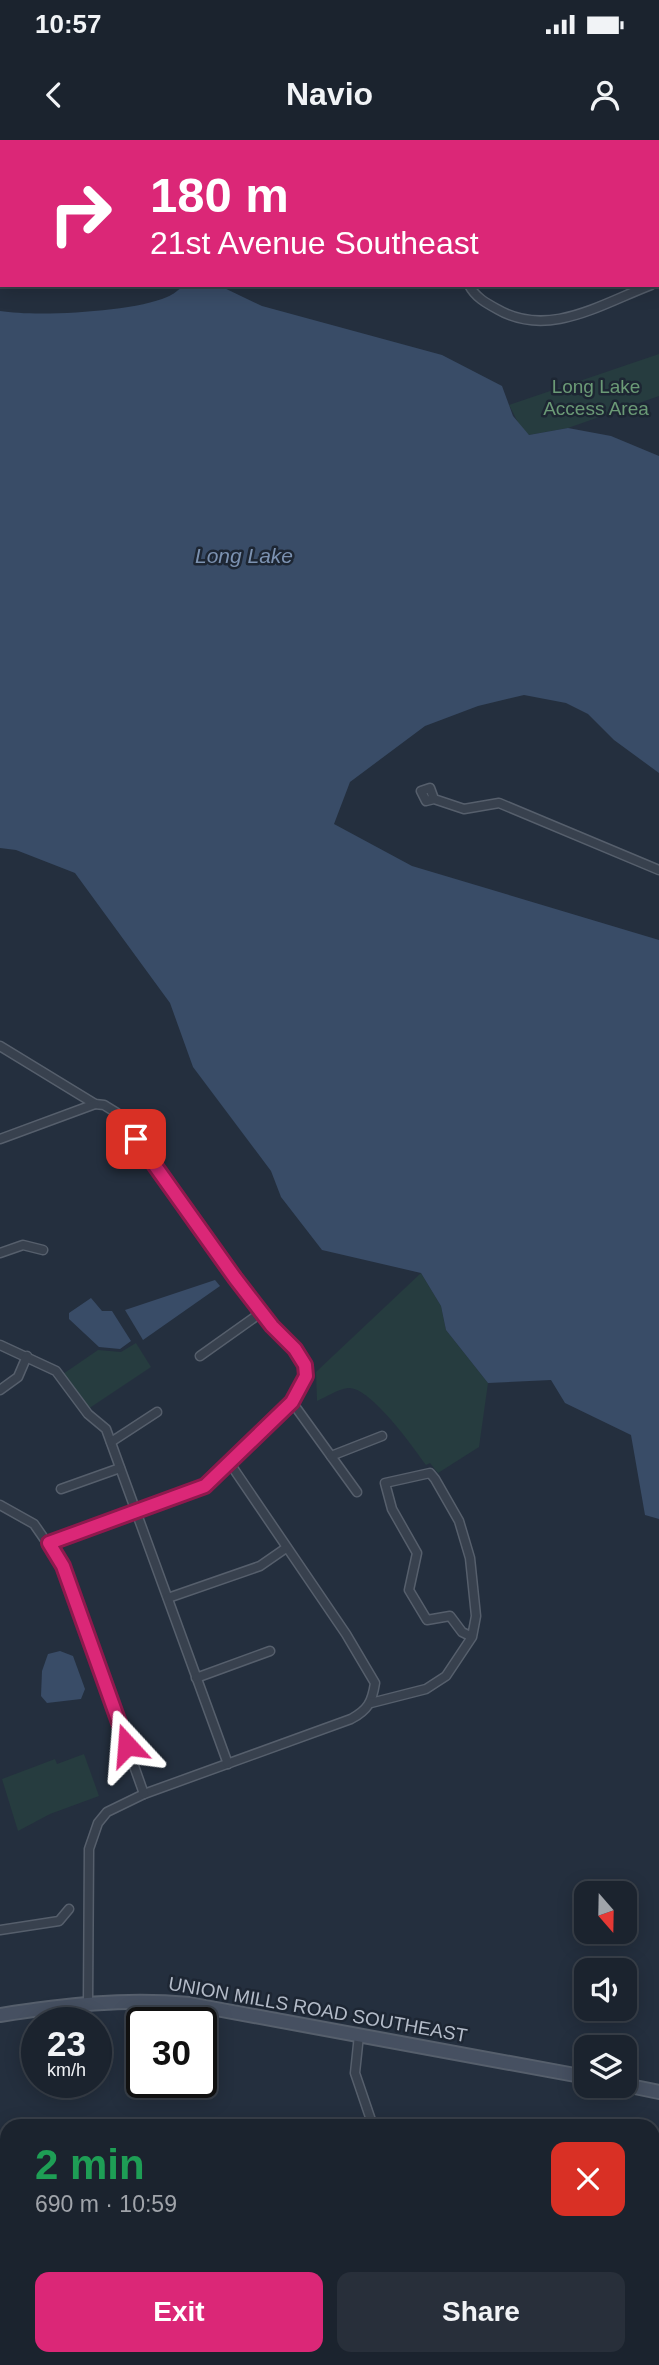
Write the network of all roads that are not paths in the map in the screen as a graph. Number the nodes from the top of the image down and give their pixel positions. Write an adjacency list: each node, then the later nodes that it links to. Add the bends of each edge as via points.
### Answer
1 (470, 287): 2 (street, via 477,297 506,315 539,323)
2 (645, 287)
3 (434, 799): 4 (street, via 464,809 499,803)
4 (659, 870)
5 (0, 1046): 6 (street)
6 (95, 1104): 7 (street); 10 (street, via 104,1105 125,1123)
7 (0, 1139)
8 (43, 1250): 9 (street, via 23,1245)
9 (0, 1253)
10 (262, 1312): 13 (street); 15 (street, via 305,1365 302,1387)
11 (0, 1345): 12 (street)
12 (27, 1356): 14 (street, via 18,1377); 18 (street, via 56,1371 88,1414 106,1429)
13 (200, 1356)
14 (0, 1390)
15 (292, 1402): 19 (street); 20 (street)
16 (157, 1412): 18 (street)
17 (382, 1436): 19 (street)
18 (111, 1442): 21 (street)
19 (331, 1456): 23 (street)
20 (229, 1462): 25 (street, via 194,1492); 27 (street)
21 (120, 1468): 22 (street); 25 (street)
22 (61, 1489)
23 (357, 1492)
24 (0, 1505): 26 (street, via 34,1524)
25 (137, 1513): 26 (street); 28 (street)
26 (49, 1543): 34 (street, via 63,1566)
27 (286, 1548): 28 (street, via 260,1566); 32 (street, via 372,1675)
28 (168, 1598): 31 (street)
29 (472, 1637): 29 (street, via 476,1616 470,1558 459,1521 430,1473 385,1483 392,1509 416,1553 409,1590 427,1620 450,1616); 32 (street, via 446,1676 426,1689)
30 (271, 1651): 31 (street)
31 (197, 1678): 33 (street)
32 (371, 1703): 33 (street, via 351,1719)
33 (228, 1764): 34 (street)
34 (144, 1794): 37 (street, via 107,1812 92,1836)
35 (69, 1909): 36 (street, via 59,1920)
36 (0, 1930)
37 (88, 2003): 38 (street, UNION MILLS ROAD SOUTHEAST); 39 (street, UNION MILLS ROAD SOUTHEAST, via 148,2000 189,2004)
38 (0, 2015)
39 (359, 2035): 40 (street, UNION MILLS ROAD SOUTHEAST); 43 (street, via 355,2073)
40 (574, 2075)
41 (637, 2087): 42 (street)
42 (659, 2092)
43 (371, 2119)

